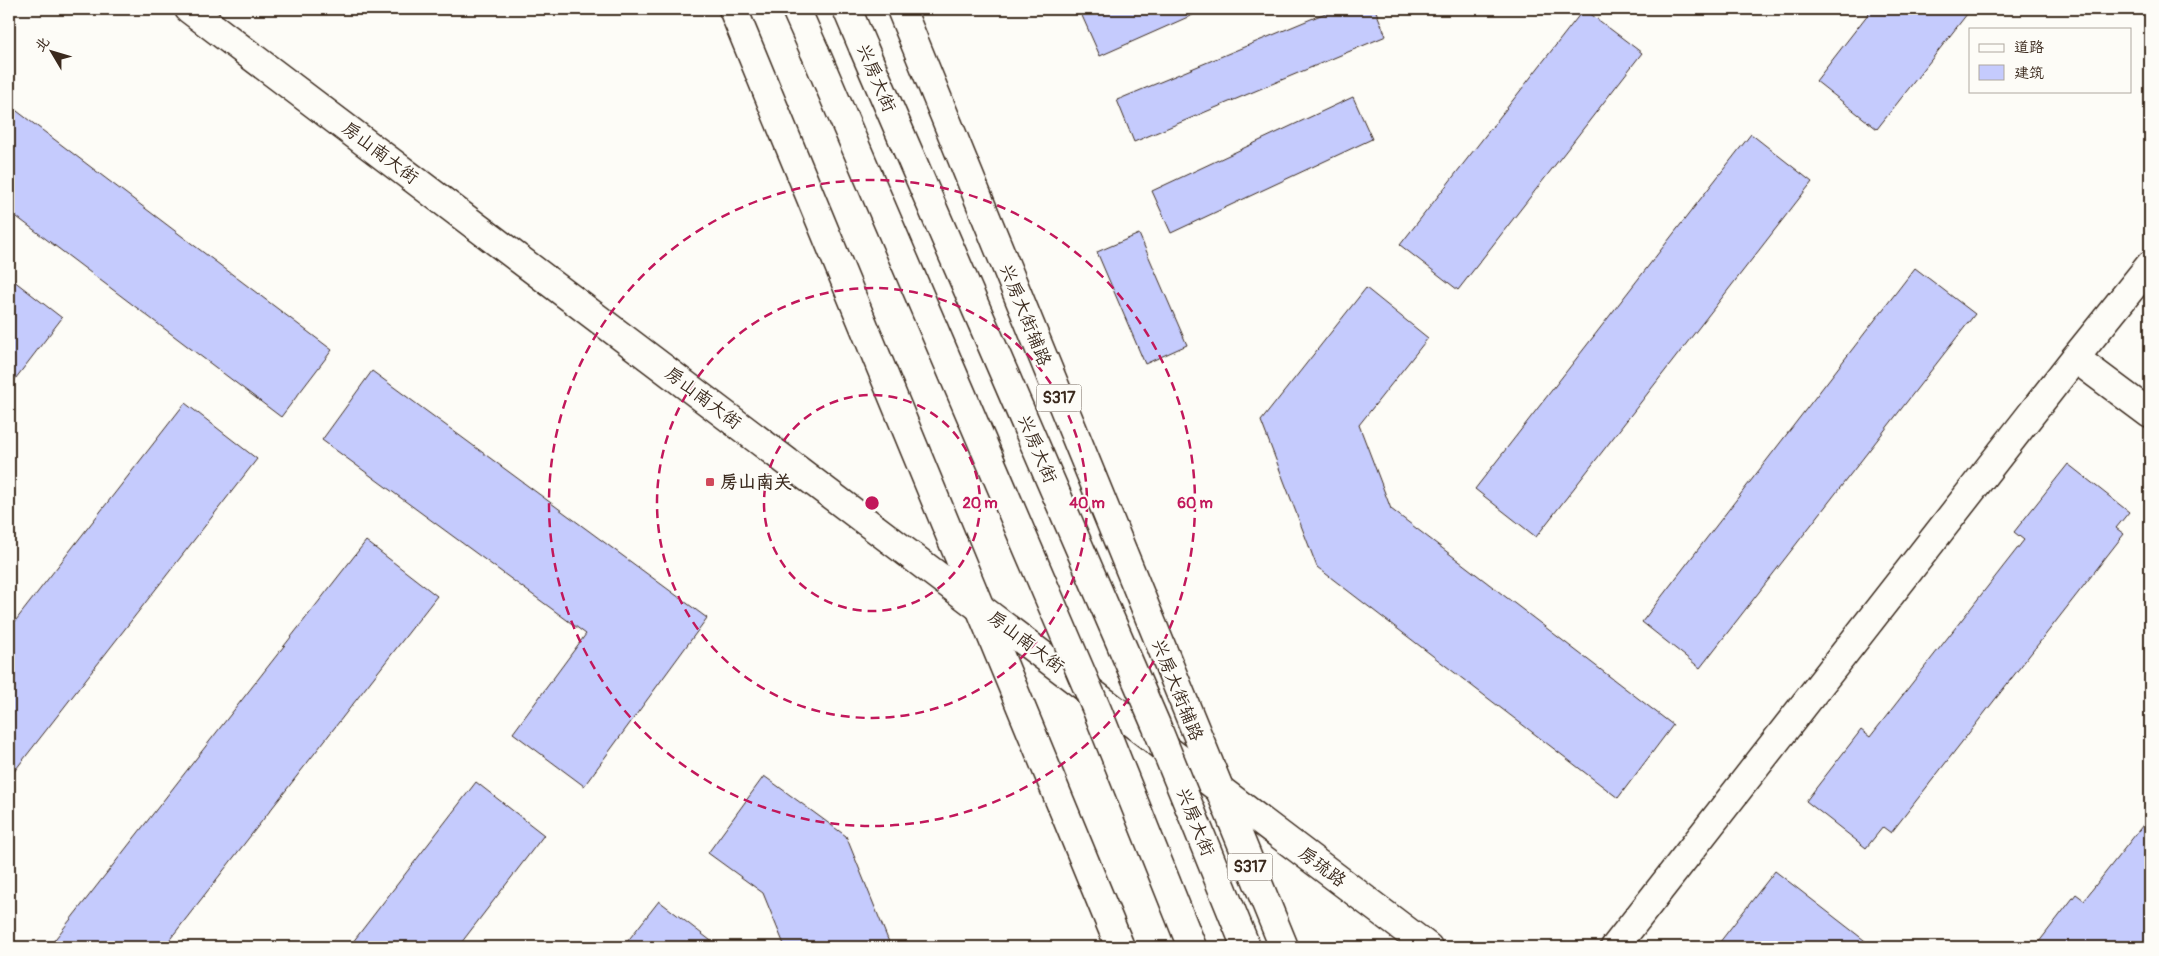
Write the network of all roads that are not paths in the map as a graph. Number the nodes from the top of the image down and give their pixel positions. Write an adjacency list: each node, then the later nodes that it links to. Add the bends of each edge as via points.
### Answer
1 (189, 9): 9 (main road, 房山南大街)
2 (733, 9): 9 (main road)
3 (796, 9): 12 (main road, bridge, via 1097,710)
4 (846, 9): 13 (main road, 兴房大街 / S317, bridge, via 1156,726)
5 (901, 9): 10 (main road, 兴房大街辅路 / S317)
6 (2150, 264): 7 (main road)
7 (2075, 358): 8 (main road); 16 (main road)
8 (2150, 414)
9 (980, 608): 10 (main road, 房山南大街); 11 (main road)
10 (1217, 788): 14 (main road, 兴房大街 / S317); 15 (main road, 房琉路)
11 (1120, 947)
12 (1192, 947)
13 (1246, 947)
14 (1284, 947)
15 (1428, 947)
16 (1615, 947)

